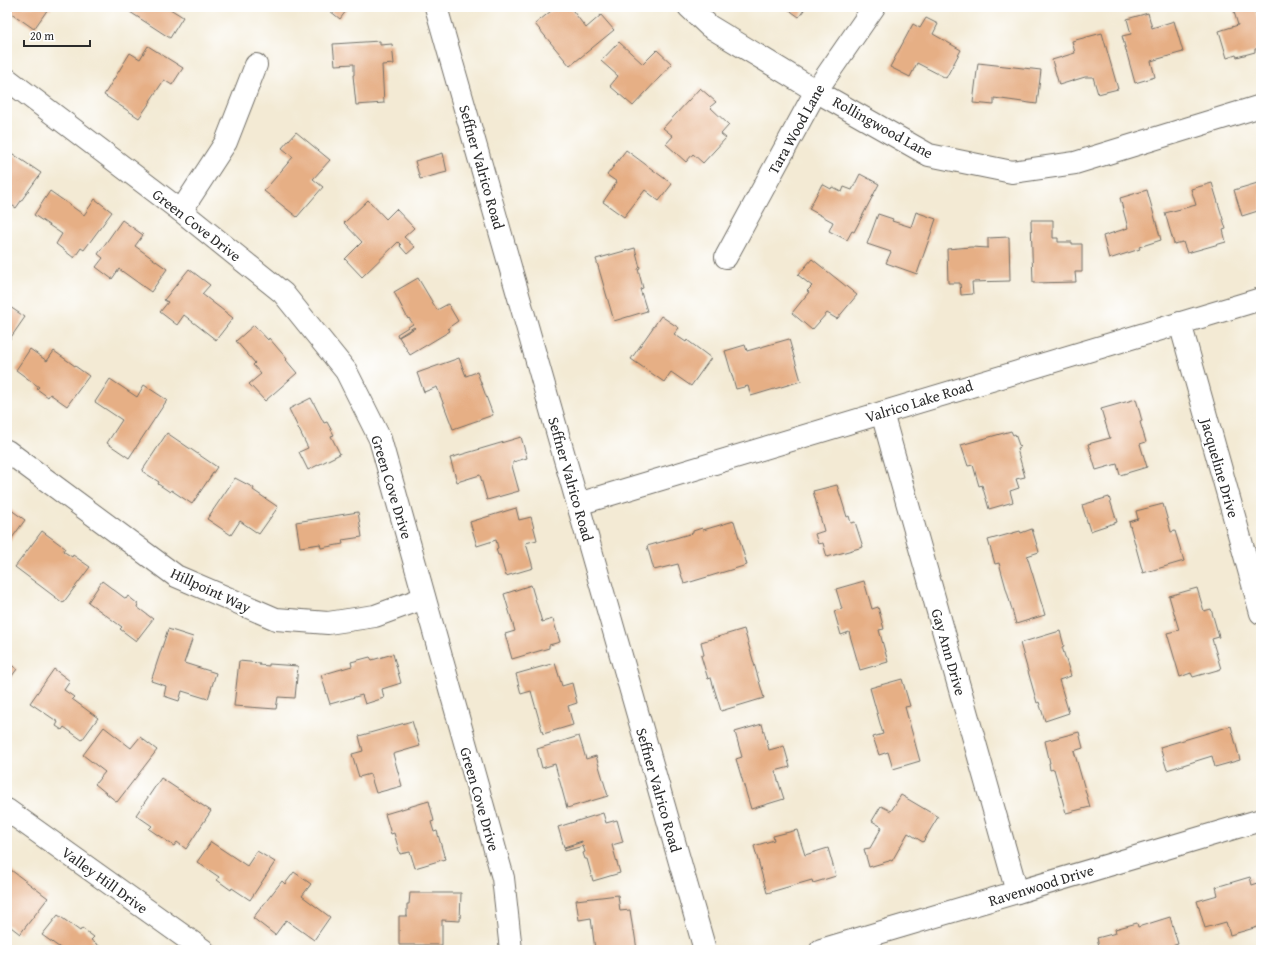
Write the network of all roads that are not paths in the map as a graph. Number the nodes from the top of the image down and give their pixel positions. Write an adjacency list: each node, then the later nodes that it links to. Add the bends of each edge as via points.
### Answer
1 (436, 7): 14 (street, Seffner Valrico Road)
2 (689, 7): 6 (street, Rollingwood Lane, via 709,26)
3 (874, 7): 6 (street, Tara Wood Lane)
4 (256, 65): 8 (street, via 226,142)
5 (7, 79): 8 (street, Green Cove Drive)
6 (816, 91): 7 (street, Rollingwood Lane, via 929,155 1012,172 1075,163); 9 (street, Tara Wood Lane)
7 (1261, 106)
8 (181, 211): 15 (street, Green Cove Drive, via 283,293 346,371 380,439)
9 (726, 257)
10 (1261, 299): 11 (street, Valrico Lake Road)
11 (1180, 323): 12 (street, Valrico Lake Road); 16 (street, Jacqueline Drive)
12 (882, 413): 14 (street, Valrico Lake Road); 19 (street, Gay Ann Drive)
13 (7, 451): 15 (street, Hillpoint Way, via 176,576 276,619 328,623 375,616)
14 (578, 504): 22 (street, Seffner Valrico Road)
15 (424, 598): 21 (street, Green Cove Drive, via 503,878)
16 (1261, 614)
17 (7, 810): 20 (street, Valley Hill Drive)
18 (1261, 820): 19 (street, Ravenwood Drive)
19 (1017, 892): 23 (street, Ravenwood Drive)
20 (203, 950)
21 (511, 950)
22 (705, 950)
23 (821, 950)

